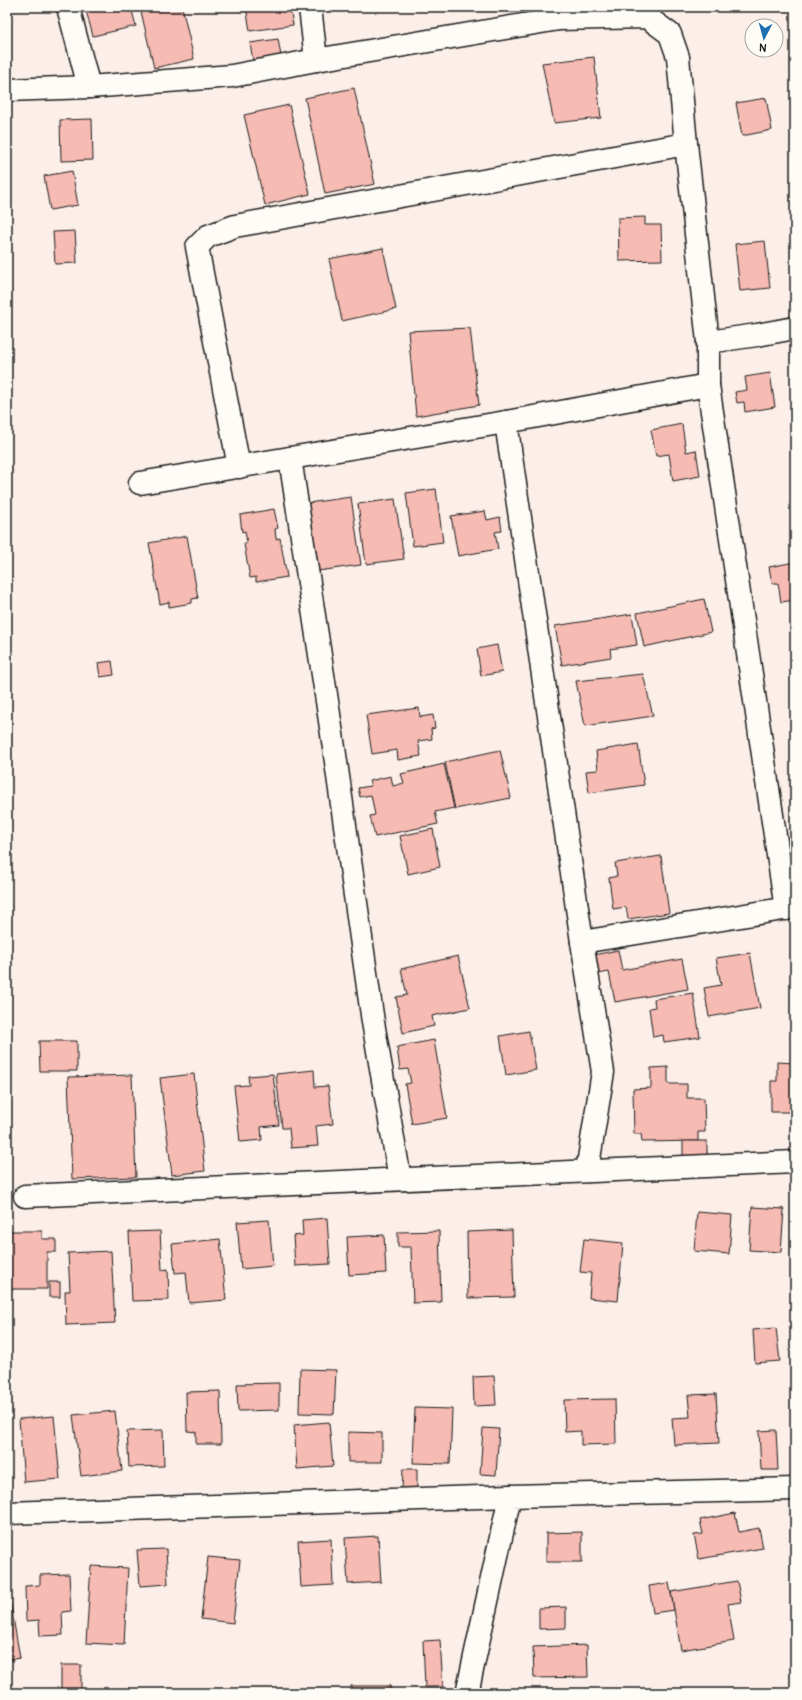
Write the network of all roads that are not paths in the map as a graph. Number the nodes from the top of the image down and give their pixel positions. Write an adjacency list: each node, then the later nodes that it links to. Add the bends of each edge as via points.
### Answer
1 (68, 7): 5 (street)
2 (310, 7): 4 (street)
3 (558, 13): 4 (street); 7 (street, via 647,17 670,34 678,57)
4 (316, 60): 5 (street, via 232,76)
5 (89, 87): 6 (street)
6 (7, 90)
7 (686, 144): 9 (street); 13 (street, via 235,226 208,236 198,247)
8 (795, 328): 9 (street)
9 (708, 342): 10 (street)
10 (708, 385): 11 (street); 15 (street)
11 (506, 422): 12 (street); 16 (street)
12 (290, 458): 13 (street); 19 (street, via 373,1022)
13 (239, 466): 14 (street)
14 (140, 483)
15 (791, 908): 16 (street)
16 (582, 942): 18 (street, via 603,1072)
17 (795, 1162): 18 (street)
18 (587, 1171): 19 (street)
19 (400, 1179): 20 (street)
20 (25, 1196)
21 (795, 1489): 22 (street)
22 (510, 1496): 23 (street); 24 (street)
23 (7, 1513)
24 (467, 1693)

